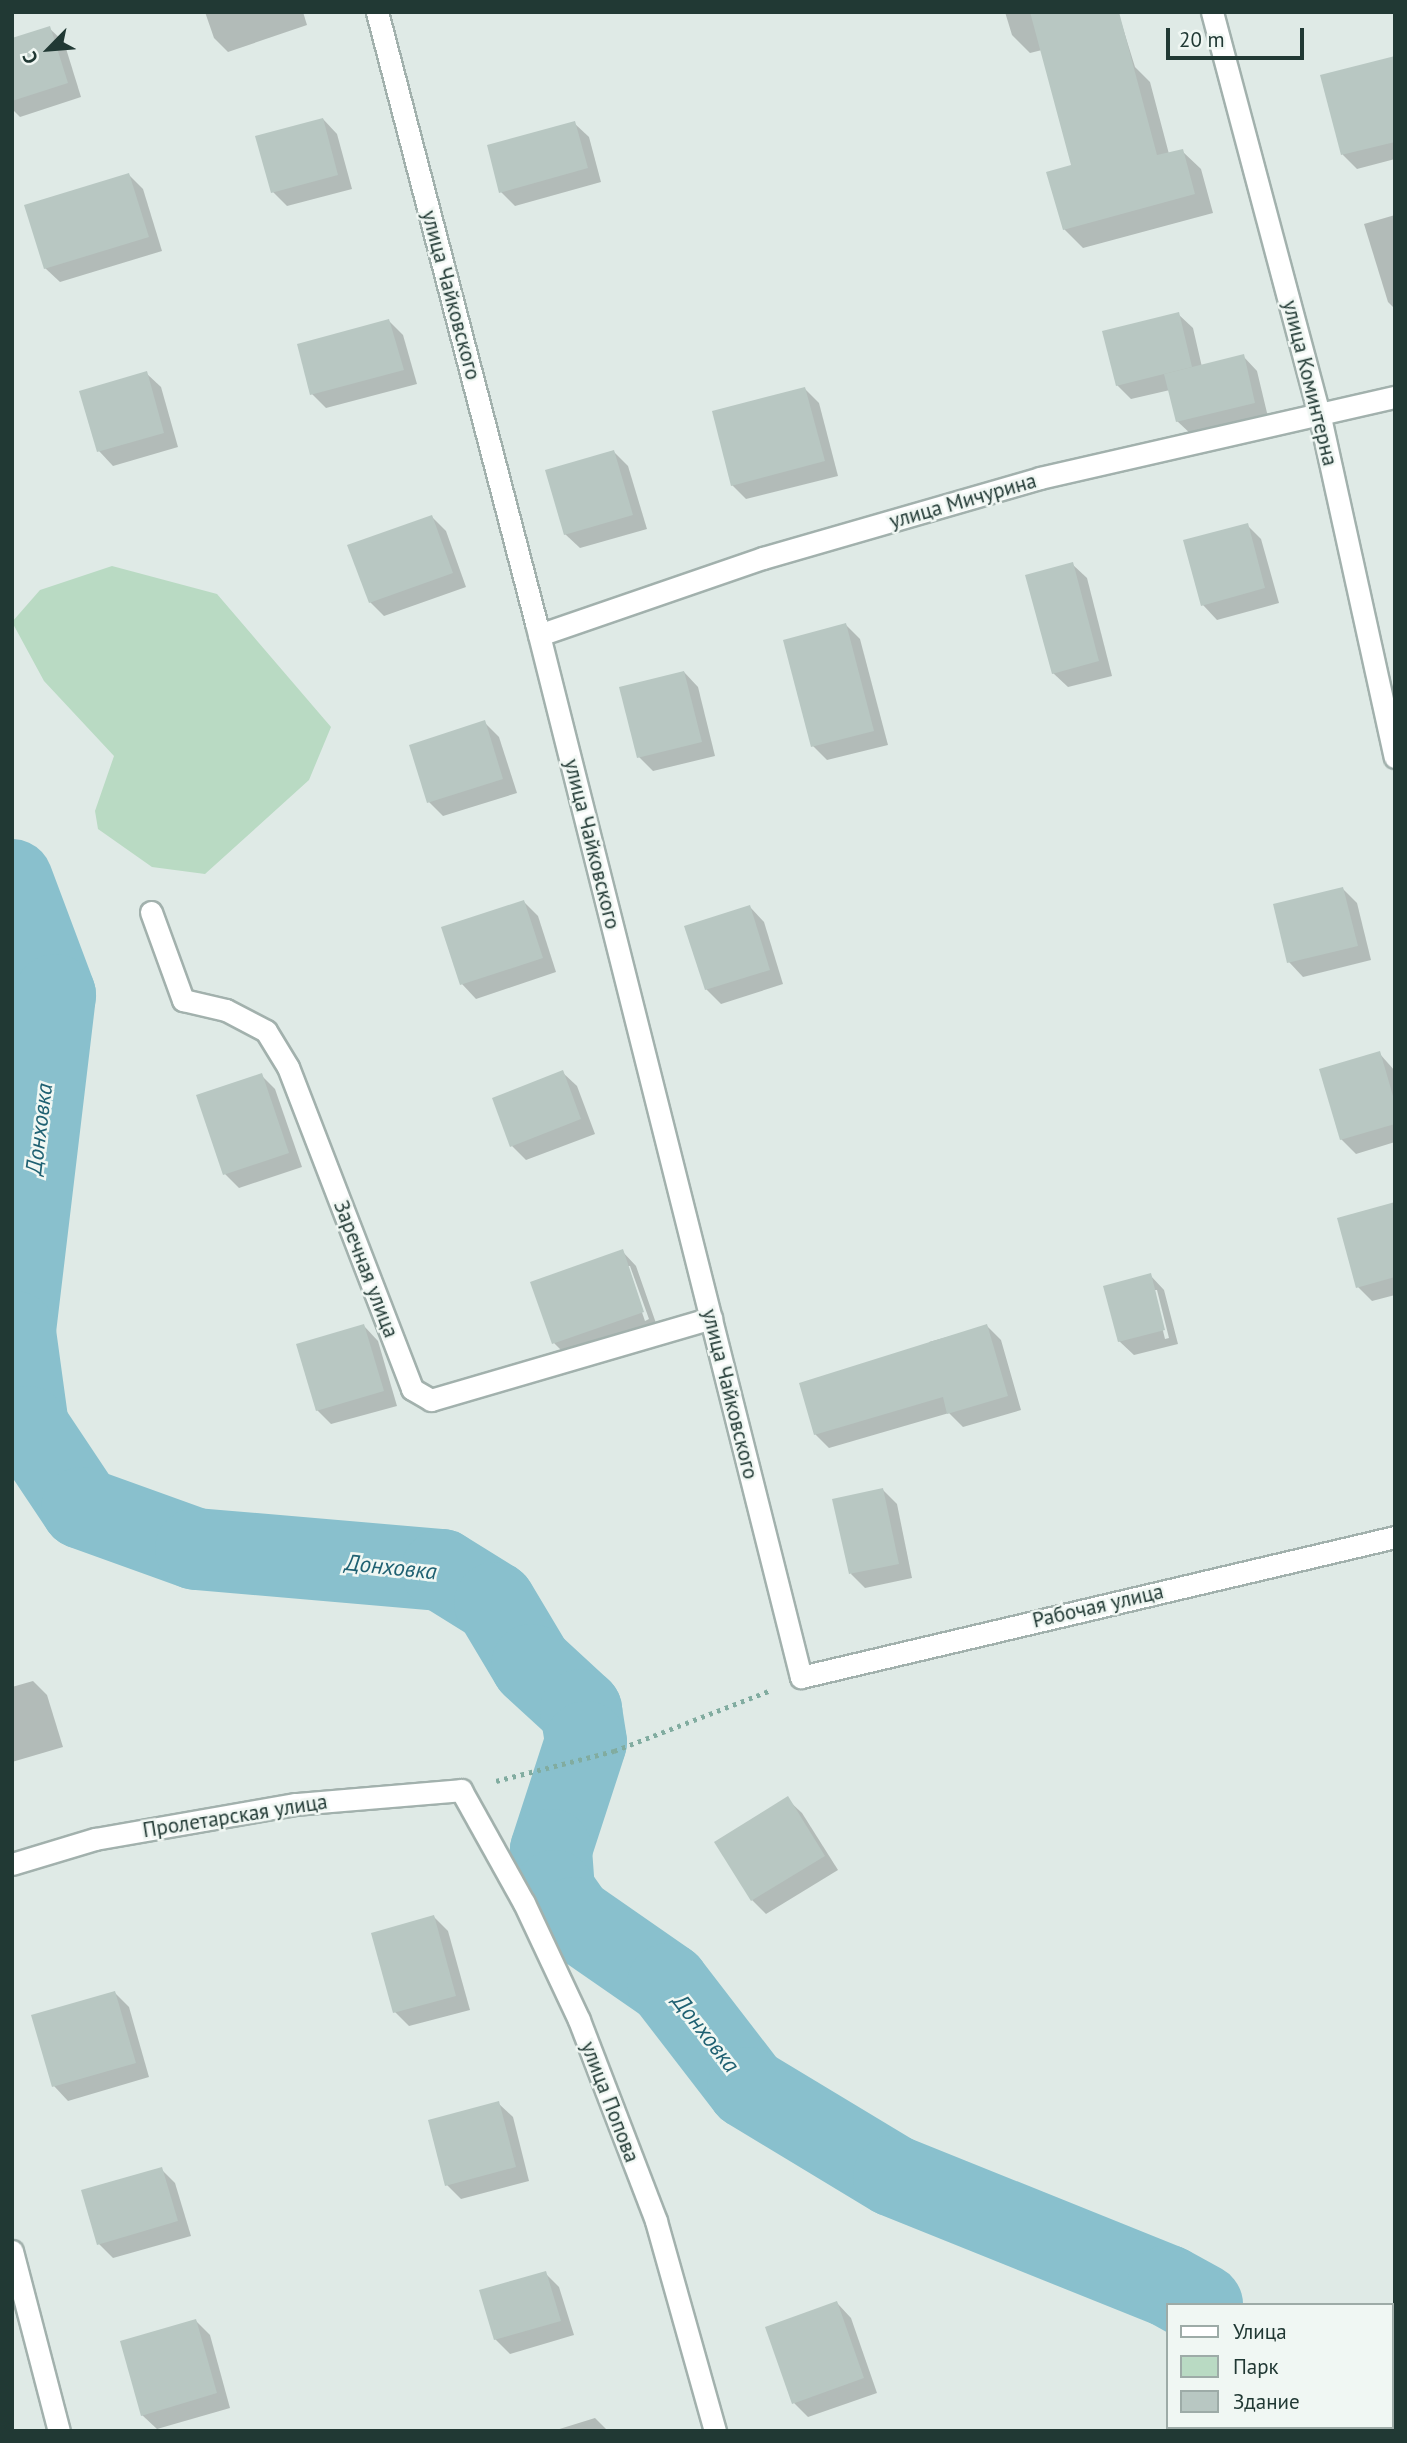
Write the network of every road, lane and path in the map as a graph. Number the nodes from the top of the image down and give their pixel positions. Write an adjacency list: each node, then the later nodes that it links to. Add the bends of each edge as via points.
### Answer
1 (377, 12): 5 (street, улица Чайковского)
2 (1212, 12): 4 (street, улица Коминтерна)
3 (1395, 397): 4 (street, улица Мичурина)
4 (1320, 417): 5 (street, улица Мичурина, via 1040,478 763,558); 6 (street, улица Коминтерна)
5 (539, 635): 8 (street, улица Чайковского)
6 (1395, 757)
7 (151, 912): 8 (street, Заречная улица, via 183,1000 226,1010 266,1031 288,1066 412,1389 431,1400)
8 (711, 1318): 10 (street, улица Чайковского)
9 (1395, 1537): 10 (street, Рабочая улица)
10 (801, 1677): 11 (path, via 614,1751)
11 (461, 1790): 12 (street, Пролетарская улица, via 296,1804 95,1839); 15 (street, улица Попова, via 524,1903 579,2020 656,2221)
12 (12, 1864)
13 (12, 2252): 14 (street)
14 (59, 2431)
15 (715, 2431)

